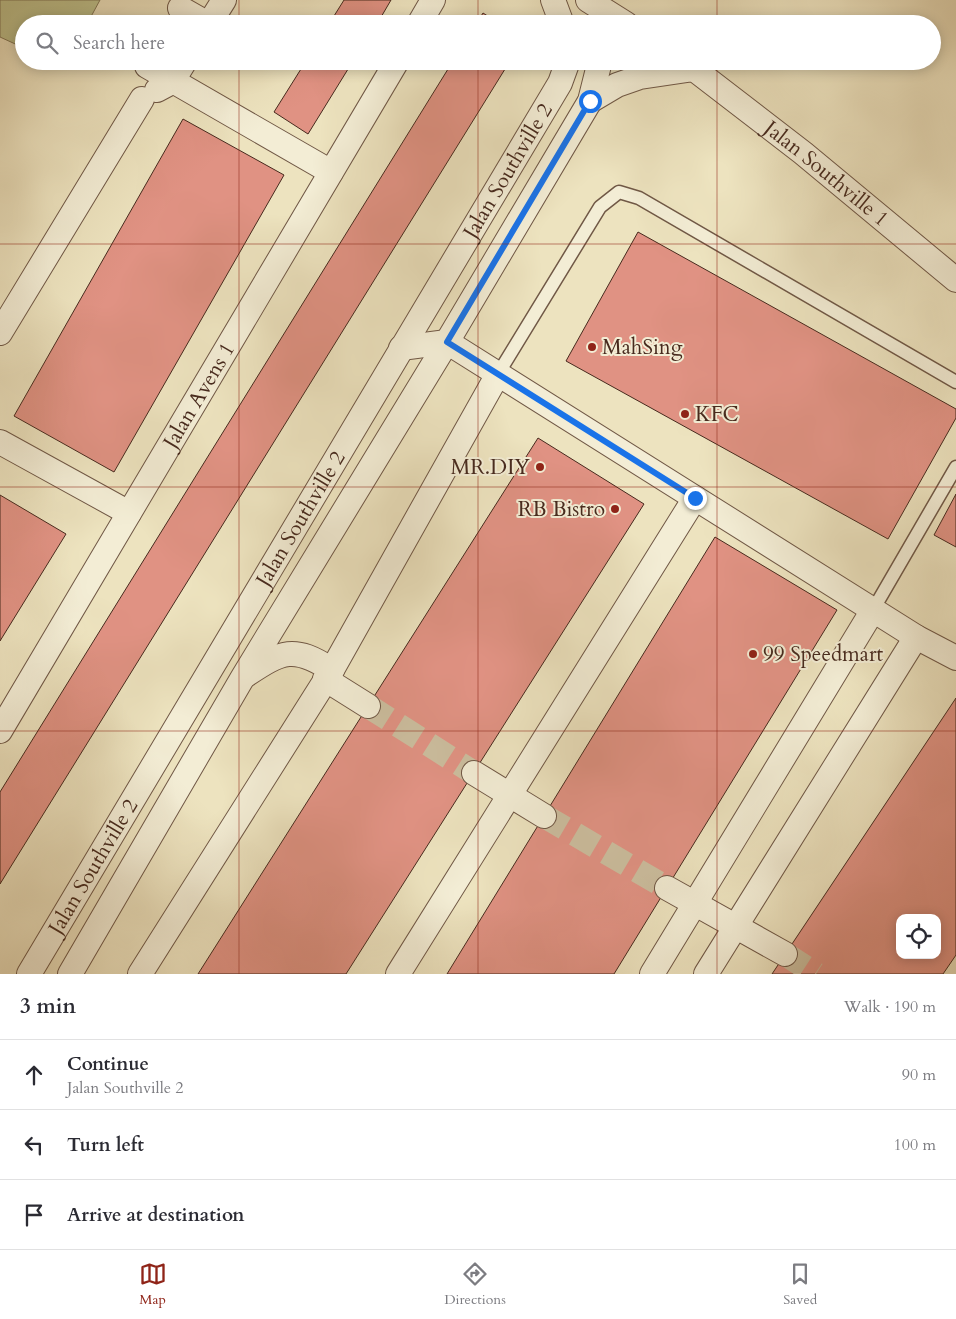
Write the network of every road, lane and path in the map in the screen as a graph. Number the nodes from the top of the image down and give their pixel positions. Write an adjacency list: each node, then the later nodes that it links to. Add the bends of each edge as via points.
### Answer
1 (224, 0): 5 (street)
2 (433, 0): 6 (street)
3 (553, 0): 7 (street)
4 (598, 8): 8 (street)
5 (215, 15)
6 (424, 15)
7 (559, 15)
8 (610, 15)
9 (147, 70): 18 (street)
10 (156, 70): 17 (street)
11 (179, 70): 17 (street)
12 (392, 70): 20 (street, Jalan Avens 1)
13 (565, 70): 24 (street, Jalan Southville 2, via 560,83)
14 (598, 70): 19 (street)
15 (668, 70): 19 (street, Jalan Southville 1, via 617,85)
16 (695, 70): 21 (street, Jalan Southville 1, via 803,153)
17 (172, 82): 18 (street); 20 (street)
18 (142, 100): 22 (street)
19 (590, 101): 23 (street, Jalan Southville 2)
20 (332, 172): 30 (street, Jalan Avens 1)
21 (956, 280)
22 (0, 333)
23 (447, 342): 24 (street); 25 (street); 35 (street, Jalan Southville 2)
24 (401, 348): 45 (street, Jalan Southville 2)
25 (498, 374): 26 (lane, via 600,207 619,192 639,198); 29 (street); 34 (street)
26 (956, 382)
27 (0, 442): 30 (street)
28 (956, 467): 31 (lane)
29 (695, 498): 31 (street); 39 (street)
30 (130, 513): 37 (street, Jalan Avens 1)
31 (873, 610): 32 (street); 42 (street)
32 (916, 637): 33 (street); 43 (street)
33 (956, 658)
34 (328, 674): 35 (street, via 316,659 298,653 271,658); 36 (street); 47 (street)
35 (243, 677): 46 (street, Jalan Southville 2)
36 (368, 706)
37 (0, 731)
38 (474, 773): 39 (street)
39 (510, 794): 40 (street); 48 (street)
40 (544, 816)
41 (667, 888): 42 (street)
42 (694, 904): 43 (street); 49 (street)
43 (735, 926): 44 (street); 50 (street)
44 (785, 954)
45 (29, 974)
46 (70, 974)
47 (140, 974)
48 (398, 974)
49 (652, 974)
50 (706, 974)

